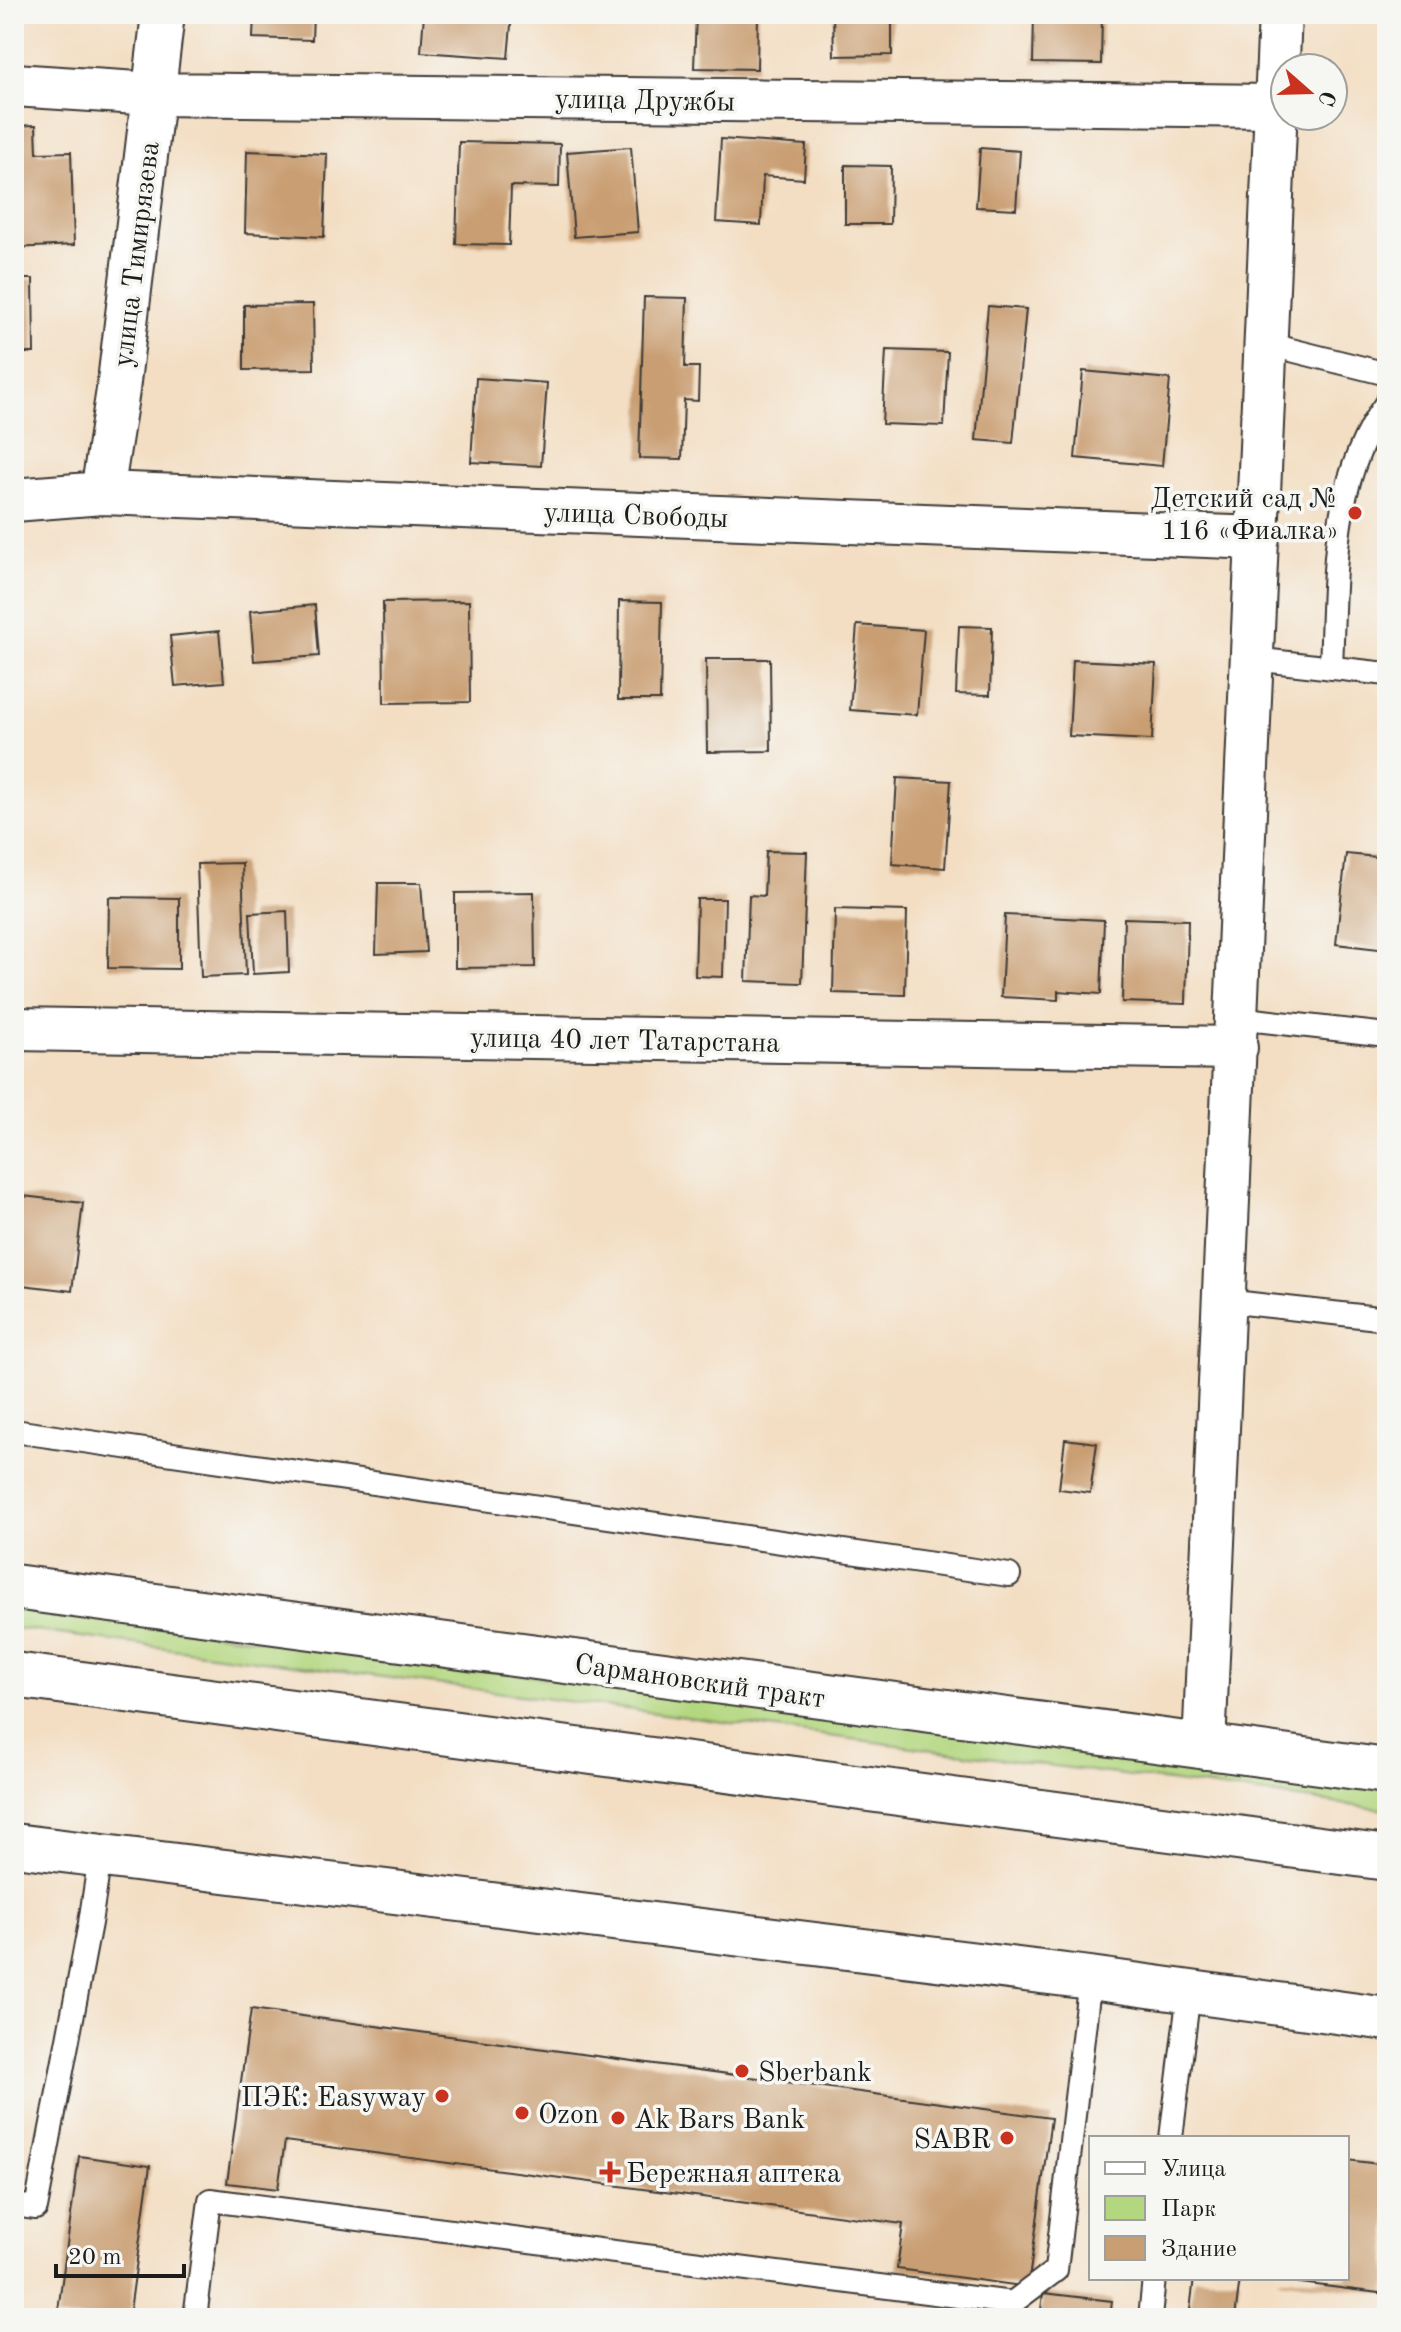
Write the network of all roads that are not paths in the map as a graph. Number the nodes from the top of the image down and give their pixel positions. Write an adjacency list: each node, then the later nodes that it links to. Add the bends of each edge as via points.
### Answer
1 (163, 14): 5 (street, улица Тимирязева)
2 (1280, 14): 3 (street)
3 (1279, 52)
4 (14, 85): 5 (street, улица Дружбы)
5 (154, 94): 6 (street, улица Дружбы); 11 (street, улица Тимирязева)
6 (1269, 106)
7 (1276, 132): 8 (street)
8 (1267, 344): 9 (lane); 13 (street)
9 (1387, 374)
10 (1387, 402): 15 (lane, via 1362,444 1342,503)
11 (102, 493): 12 (street, улица Свободы); 13 (street, улица Свободы)
12 (14, 500)
13 (1258, 538): 14 (street)
14 (1253, 659): 15 (lane); 18 (street)
15 (1331, 668): 16 (lane)
16 (1387, 674)
17 (14, 1029): 18 (street, улица 40 лет Татарстана)
18 (1237, 1033): 19 (lane); 20 (street)
19 (1387, 1035)
20 (1225, 1301): 21 (lane); 26 (street)
21 (1387, 1319)
22 (14, 1431): 23 (lane)
23 (1009, 1575)
24 (14, 1587): 26 (main road, Сармановский тракт)
25 (14, 1675): 30 (main road)
26 (1204, 1748): 27 (main road, Сармановский тракт)
27 (1387, 1771)
28 (14, 1845): 29 (street)
29 (100, 1857): 31 (street); 35 (lane, via 36,2208)
30 (1387, 1858)
31 (1090, 1978): 32 (street); 37 (lane, via 1056,2270 1012,2303 210,2200)
32 (1189, 1992): 33 (street); 34 (lane)
33 (1387, 2019)
34 (1171, 2136)
35 (14, 2205)
36 (1154, 2280): 38 (lane)
37 (195, 2318)
38 (1150, 2318)

